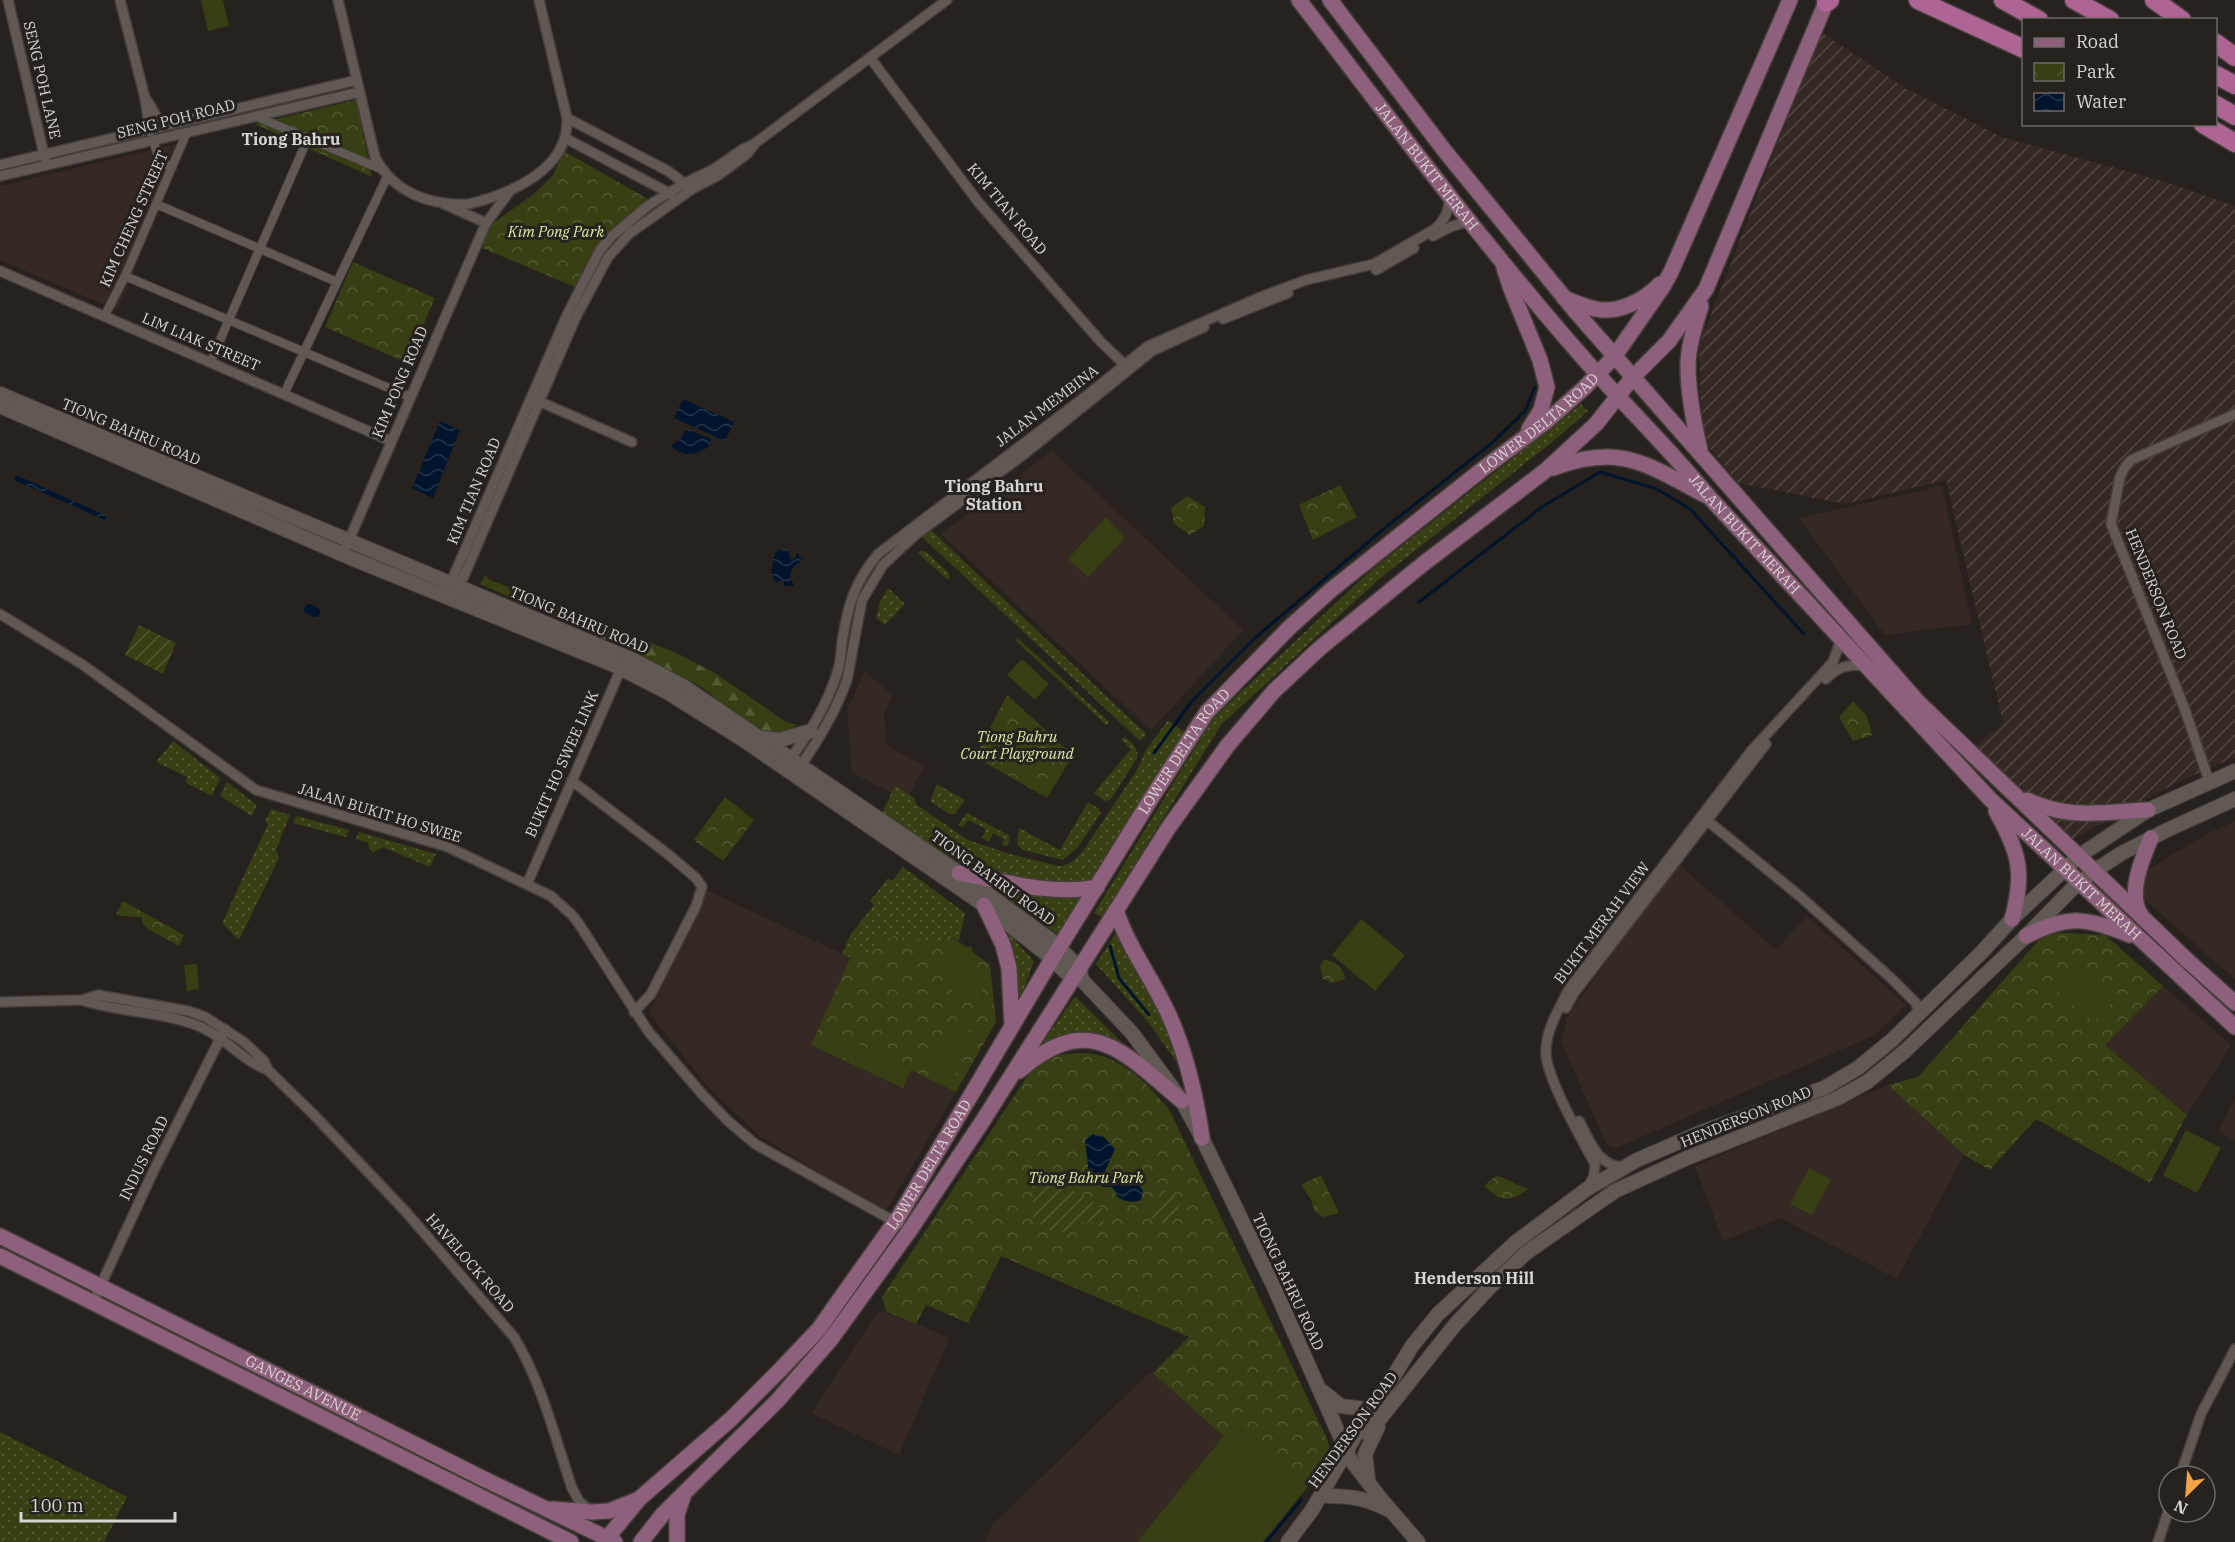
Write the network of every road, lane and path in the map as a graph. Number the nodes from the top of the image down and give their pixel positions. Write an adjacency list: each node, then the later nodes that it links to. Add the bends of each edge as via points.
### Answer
1 (8, 0): 38 (street, SENG POH LANE)
2 (120, 0): 25 (street)
3 (338, 0): 22 (street)
4 (539, 0): 29 (street)
5 (947, 0): 20 (street, KIM TIAN ROAD)
6 (1299, 0): 49 (main road, JALAN BUKIT MERAH)
7 (1330, 0): 62 (main road, JALAN BUKIT MERAH, via 1451,159)
8 (1790, 0): 58 (main road, LOWER DELTA ROAD)
9 (1918, 0): 18 (highway)
10 (2003, 0): 14 (highway)
11 (2074, 0): 15 (highway)
12 (2154, 0): 16 (highway)
13 (1826, 3): 61 (main road, LOWER DELTA ROAD)
14 (2035, 18)
15 (2106, 18)
16 (2179, 18)
17 (2217, 44): 19 (highway)
18 (2022, 48)
19 (2235, 57)
20 (871, 59): 45 (street, KIM TIAN ROAD, via 710,181); 69 (street, KIM TIAN ROAD, via 979,202)
21 (2217, 76): 23 (highway)
22 (357, 80): 24 (street); 30 (street, SENG POH ROAD)
23 (2235, 86)
24 (360, 92): 27 (street, SENG POH ROAD); 42 (street, via 375,157)
25 (145, 98): 30 (street); 32 (street)
26 (2217, 106): 28 (highway)
27 (254, 115): 33 (street, SENG POH ROAD); 34 (street)
28 (2235, 116)
29 (567, 118): 35 (street); 45 (street, via 668,171)
30 (164, 125): 32 (street, SENG POH ROAD)
31 (2206, 126): 37 (highway)
32 (149, 128): 36 (street); 38 (street, SENG POH ROAD)
33 (187, 132): 36 (street, SENG POH ROAD); 41 (street, KIM CHENG STREET)
34 (308, 138): 42 (street); 55 (street)
35 (565, 138): 44 (street); 46 (street, via 552,161 533,179)
36 (153, 140): 40 (street, SENG POH ROAD); 41 (street, via 157,153)
37 (2235, 143)
38 (44, 155): 39 (street, SENG POH ROAD); 40 (street, SENG POH LANE)
39 (0, 165)
40 (47, 167): 43 (street, SENG POH ROAD)
41 (171, 169): 51 (street, KIM CHENG STREET)
42 (384, 173): 50 (street, via 411,194); 60 (street)
43 (0, 177)
44 (649, 181): 47 (street); 52 (street)
45 (688, 186): 47 (street, KIM TIAN ROAD); 48 (street, KIM TIAN ROAD)
46 (510, 191): 50 (street, via 469,204); 54 (street, KIM PONG ROAD)
47 (668, 193): 48 (street); 52 (street, KIM TIAN ROAD)
48 (678, 199): 64 (street, KIM TIAN ROAD, via 616,246)
49 (1450, 199): 53 (main road, JALAN BUKIT MERAH); 69 (street, JALAN MEMBINA, via 1449,211 1435,230 1374,264 1306,280 1170,335 1148,346)
50 (439, 202): 54 (street)
51 (156, 204): 55 (street); 59 (street, KIM CHENG STREET)
52 (649, 205): 64 (street, KIM TIAN ROAD, via 600,250)
53 (1471, 222): 56 (main road, JALAN BUKIT MERAH); 69 (street, JALAN MEMBINA, via 1450,226 1377,270 1307,286 1152,351)
54 (486, 223): 75 (street, KIM PONG ROAD)
55 (260, 249): 60 (street); 65 (street)
56 (1503, 261): 70 (main road, JALAN BUKIT MERAH); 79 (main road, via 1547,387 1541,410)
57 (0, 271): 63 (street, LIM LIAK STREET)
58 (1671, 272): 62 (main road, via 1656,289 1621,308 1596,309); 67 (main road, LOWER DELTA ROAD)
59 (125, 276): 63 (street, KIM CHENG STREET); 65 (street)
60 (337, 282): 66 (street)
61 (1706, 289): 71 (main road, LOWER DELTA ROAD, via 1668,341); 82 (main road, via 1688,366)
62 (1564, 298): 67 (main road, JALAN BUKIT MERAH)
63 (104, 317): 68 (street, LIM LIAK STREET)
64 (571, 317): 76 (street, KIM TIAN ROAD)
65 (229, 321): 66 (street); 68 (street)
66 (304, 352): 73 (street); 75 (street)
67 (1614, 357): 70 (main road, LOWER DELTA ROAD); 71 (main road, JALAN BUKIT MERAH)
68 (211, 362): 73 (street, LIM LIAK STREET)
69 (1127, 368): 85 (street, JALAN MEMBINA)
70 (1598, 374): 74 (main road, JALAN BUKIT MERAH); 79 (main road, LOWER DELTA ROAD)
71 (1634, 377): 74 (main road, LOWER DELTA ROAD); 82 (main road, JALAN BUKIT MERAH)
72 (0, 394): 86 (main road, TIONG BAHRU ROAD)
73 (284, 394): 80 (street, LIM LIAK STREET)
74 (1618, 395): 83 (main road, LOWER DELTA ROAD, via 1596,424); 84 (main road, JALAN BUKIT MERAH)
75 (410, 397): 80 (street, KIM PONG ROAD)
76 (535, 400): 81 (street); 87 (street, KIM TIAN ROAD)
77 (0, 406): 86 (main road, TIONG BAHRU ROAD)
78 (2235, 414): 97 (street, HENDERSON ROAD, via 2131,460 2120,477 2111,524 2184,707)
79 (1521, 439): 110 (main road, LOWER DELTA ROAD, via 1331,590 1207,712)
80 (390, 441): 86 (street, KIM PONG ROAD)
81 (632, 442)
82 (1701, 454): 98 (main road, JALAN BUKIT MERAH, via 1918,702)
83 (1545, 471): 84 (main road, via 1577,459 1613,456 1631,459); 112 (main road, LOWER DELTA ROAD, via 1370,607 1274,691 1228,745 1168,827)
84 (1710, 498): 89 (main road, JALAN BUKIT MERAH)
85 (903, 539): 92 (street, JALAN MEMBINA, via 878,554 858,582 850,599 838,671); 94 (street, JALAN MEMBINA, via 862,600 847,680 837,707)
86 (345, 548): 87 (main road, TIONG BAHRU ROAD)
87 (452, 592): 90 (main road, TIONG BAHRU ROAD)
88 (0, 614): 109 (street, JALAN BUKIT HO SWEE, via 83,665 256,790 448,847)
89 (1841, 639): 91 (main road, JALAN BUKIT MERAH); 102 (street, BUKIT MERAH VIEW, via 1827,669 1752,750)
90 (623, 663): 93 (main road, TIONG BAHRU ROAD, via 683,686); 94 (main road, TIONG BAHRU ROAD); 96 (street, BUKIT HO SWEE LINK)
91 (1864, 665): 99 (main road, JALAN BUKIT MERAH); 102 (street, BUKIT MERAH VIEW, via 1848,665 1831,673 1784,721)
92 (810, 730): 93 (main road, via 780,740); 94 (street, JALAN MEMBINA)
93 (756, 737): 94 (main road, TIONG BAHRU ROAD)
94 (792, 767): 107 (main road, TIONG BAHRU ROAD); 111 (main road, TIONG BAHRU ROAD)
95 (2235, 771): 97 (main road, HENDERSON ROAD)
96 (572, 781): 109 (street, BUKIT HO SWEE LINK); 122 (street, via 669,855 702,887 651,994)
97 (2209, 781): 101 (main road, HENDERSON ROAD)
98 (2016, 795): 101 (main road, via 2061,812 2110,814); 104 (main road, JALAN BUKIT MERAH)
99 (1990, 799): 105 (main road, JALAN BUKIT MERAH); 114 (main road, via 2015,847 2018,862)
100 (2235, 799): 103 (main road, HENDERSON ROAD)
101 (2148, 810): 104 (main road, HENDERSON ROAD)
102 (1705, 816): 120 (street, via 1825,913 1920,999); 123 (street, via 1885,973 1916,1003); 130 (street, BUKIT MERAH VIEW, via 1574,993 1554,1036 1552,1060 1577,1118 1602,1161); 131 (street, BUKIT MERAH VIEW, via 1569,989 1550,1030 1546,1061 1594,1164 1594,1176)
103 (2151, 838): 106 (main road, HENDERSON ROAD); 113 (main road, via 2137,876 2136,908)
104 (2079, 856): 105 (main road, HENDERSON ROAD); 106 (main road, JALAN BUKIT MERAH)
105 (2065, 870): 108 (main road, JALAN BUKIT MERAH); 114 (main road, HENDERSON ROAD)
106 (2094, 871): 108 (main road, HENDERSON ROAD); 113 (main road, JALAN BUKIT MERAH)
107 (959, 873): 110 (main road, via 1049,890); 117 (main road, TIONG BAHRU ROAD)
108 (2079, 883): 115 (main road, HENDERSON ROAD); 116 (main road, JALAN BUKIT MERAH)
109 (527, 884): 122 (street, JALAN BUKIT HO SWEE, via 551,896 572,915)
110 (1097, 887): 117 (main road, LOWER DELTA ROAD)
111 (984, 905): 117 (main road, TIONG BAHRU ROAD); 124 (main road, via 1009,968)
112 (1116, 909): 118 (main road, LOWER DELTA ROAD); 129 (main road, via 1124,934 1167,1011 1181,1046)
113 (2141, 916): 121 (main road, JALAN BUKIT MERAH)
114 (2012, 919): 120 (main road, HENDERSON ROAD)
115 (2026, 936): 116 (main road, via 2050,924 2079,921 2105,925); 140 (main road, HENDERSON ROAD, via 1898,1057 1855,1089 1615,1191 1526,1253 1488,1289)
116 (2139, 939): 125 (main road, JALAN BUKIT MERAH)
117 (1056, 954): 118 (main road, TIONG BAHRU ROAD); 124 (main road, LOWER DELTA ROAD)
118 (1078, 975): 127 (main road, LOWER DELTA ROAD); 128 (main road, TIONG BAHRU ROAD, via 1132,1033)
119 (0, 1002): 126 (street, HAVELOCK ROAD, via 82,1000 165,1016)
120 (1931, 1002): 123 (main road, HENDERSON ROAD)
121 (2235, 1003)
122 (634, 1012): 132 (street, JALAN BUKIT HO SWEE, via 702,1094 749,1140)
123 (1917, 1016): 130 (main road, HENDERSON ROAD, via 1840,1080 1704,1131)
124 (1012, 1025): 132 (main road, LOWER DELTA ROAD)
125 (2235, 1027)
126 (223, 1033): 136 (street, INDUS ROAD); 151 (street, HAVELOCK ROAD, via 322,1124 406,1212 514,1337 542,1397 572,1488)
127 (1006, 1082): 128 (main road, via 1051,1047 1081,1039 1116,1048); 133 (main road, LOWER DELTA ROAD)
128 (1182, 1101): 129 (main road, TIONG BAHRU ROAD)
129 (1202, 1138): 139 (main road, TIONG BAHRU ROAD)
130 (1624, 1167): 131 (main road, HENDERSON ROAD)
131 (1587, 1189): 141 (main road, HENDERSON ROAD, via 1516,1242 1438,1314 1412,1346)
132 (894, 1222): 133 (street, JALAN BUKIT HO SWEE); 147 (main road, LOWER DELTA ROAD, via 819,1329 730,1419)
133 (910, 1230): 145 (main road, LOWER DELTA ROAD, via 831,1339 777,1401)
134 (0, 1236): 136 (main road, GANGES AVENUE)
135 (0, 1256): 137 (main road, GANGES AVENUE)
136 (101, 1286): 137 (street, INDUS ROAD); 148 (main road, GANGES AVENUE)
137 (93, 1302): 153 (main road, GANGES AVENUE)
138 (2235, 1349): 143 (street, via 2201,1414)
139 (1318, 1388): 141 (main road, via 1341,1406); 142 (main road, TIONG BAHRU ROAD)
140 (1403, 1388): 142 (main road, HENDERSON ROAD); 144 (main road, via 1365,1454)
141 (1373, 1410): 142 (main road, HENDERSON ROAD)
142 (1348, 1455): 144 (main road, TIONG BAHRU ROAD); 146 (main road, HENDERSON ROAD); 149 (main road, HENDERSON ROAD)
143 (2184, 1464)
144 (1368, 1481): 150 (main road, TIONG BAHRU ROAD)
145 (685, 1491): 156 (main road, LOWER DELTA ROAD); 157 (main road, via 677,1515)
146 (1326, 1496): 149 (main road, HENDERSON ROAD); 150 (main road, via 1367,1499)
147 (639, 1499): 151 (main road, via 609,1511); 154 (main road, LOWER DELTA ROAD)
148 (544, 1508): 151 (main road); 154 (main road, GANGES AVENUE)
149 (1312, 1510): 158 (main road, HENDERSON ROAD)
150 (1392, 1511): 159 (main road, TIONG BAHRU ROAD)
151 (591, 1512)
152 (2164, 1524): 160 (street)
153 (558, 1538): 155 (main road, GANGES AVENUE)
154 (609, 1541)
155 (571, 1542)
156 (641, 1542)
157 (677, 1542)
158 (1288, 1542)
159 (1419, 1542)
160 (2158, 1542)

